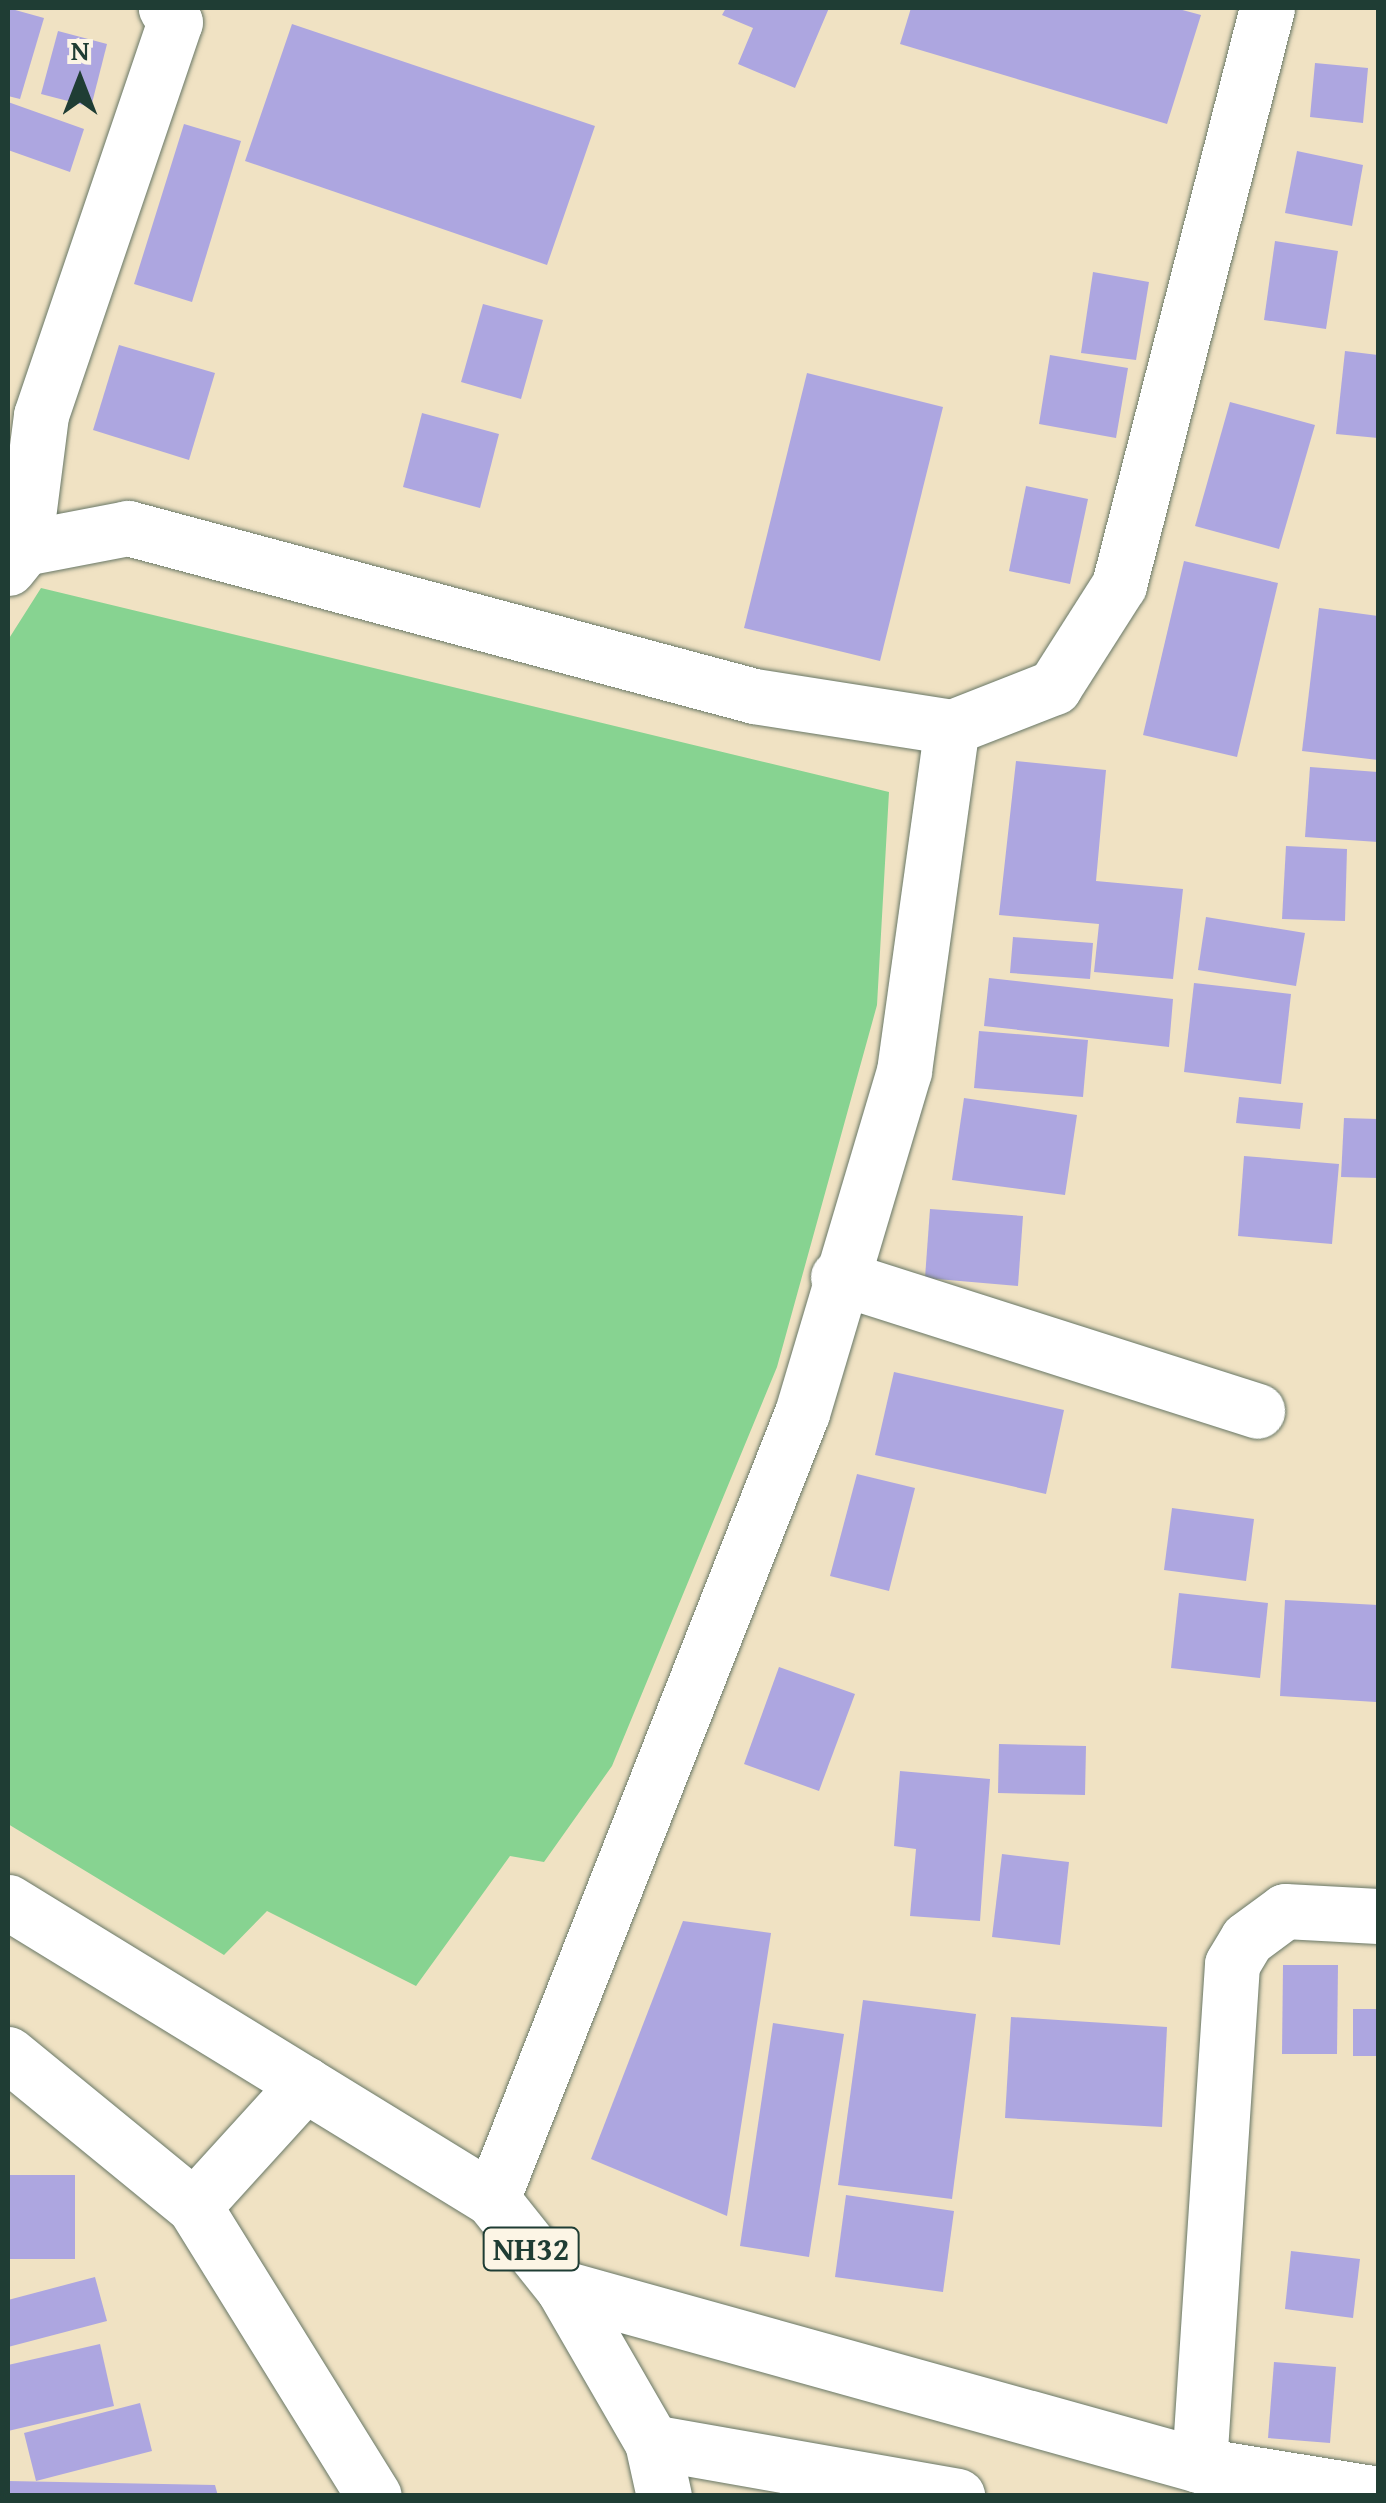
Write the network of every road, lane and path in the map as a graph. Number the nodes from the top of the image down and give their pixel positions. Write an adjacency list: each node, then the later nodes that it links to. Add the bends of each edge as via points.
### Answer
1 (166, 8): 3 (street, via 176,22 41,415)
2 (1268, 8): 4 (street, via 1119,585 1054,687)
3 (16, 558): 4 (street, via 128,528 754,696)
4 (952, 727): 5 (street, via 904,1071)
5 (838, 1276): 6 (street); 11 (street, via 802,1414)
6 (1257, 1411)
7 (8, 1902): 10 (street, NH32)
8 (1378, 1916): 15 (street, via 1284,1911 1248,1940 1232,1964)
9 (8, 2054): 12 (street)
10 (305, 2084): 11 (street, NH32); 12 (street)
11 (492, 2199): 13 (street, NH32)
12 (194, 2206): 17 (street)
13 (562, 2288): 14 (street, NH32); 15 (street)
14 (652, 2442): 18 (street, NH32); 19 (street)
15 (1199, 2465): 16 (street)
16 (1378, 2494)
17 (374, 2496)
18 (664, 2496)
19 (957, 2496)

